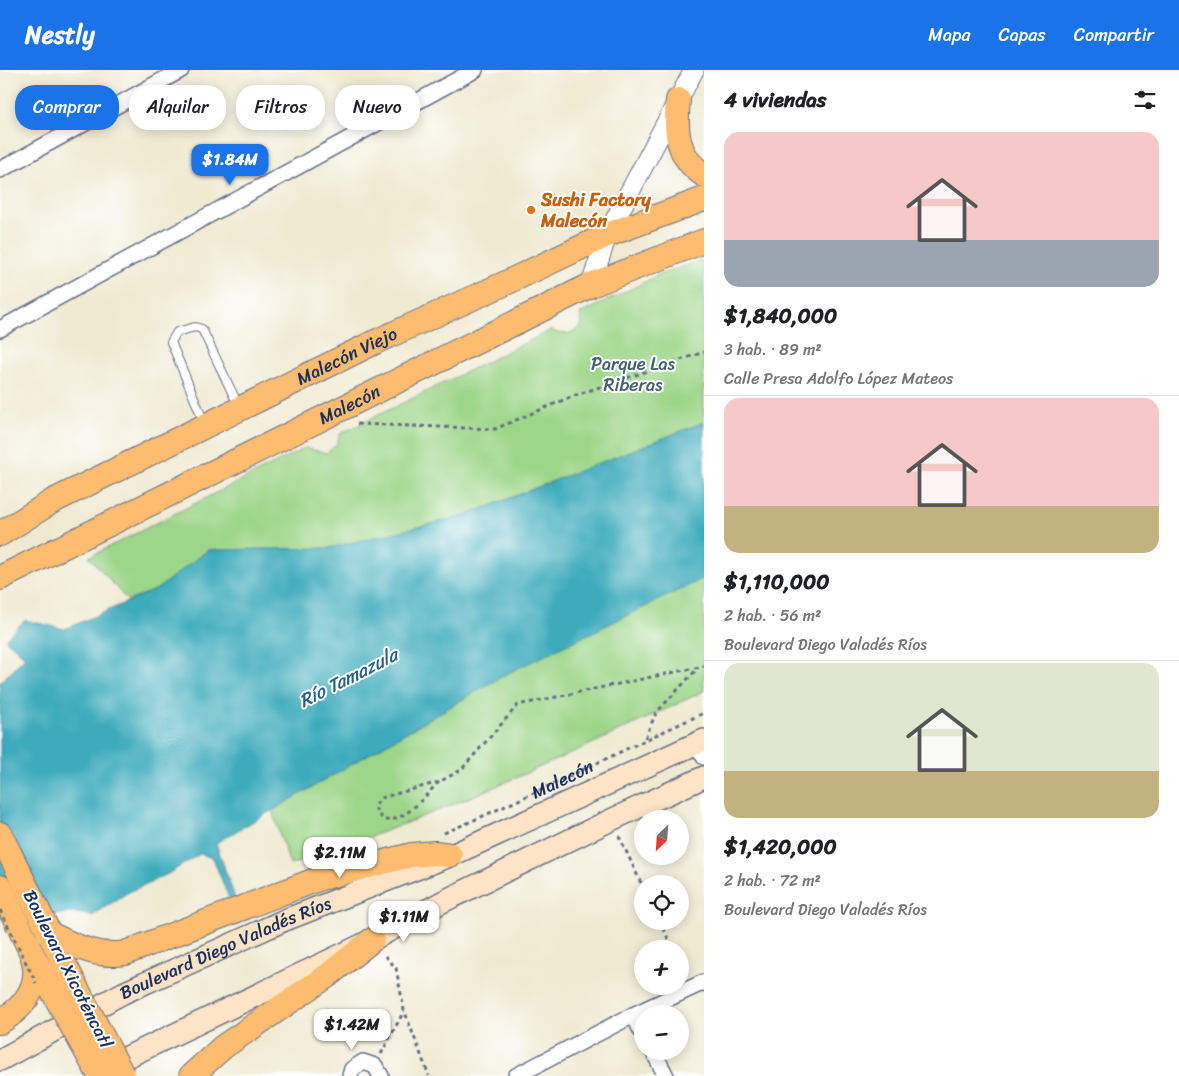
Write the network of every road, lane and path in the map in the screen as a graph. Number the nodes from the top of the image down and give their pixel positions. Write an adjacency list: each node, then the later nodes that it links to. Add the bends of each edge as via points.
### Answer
1 (181, 70): 5 (street)
2 (475, 70): 11 (street)
3 (694, 70): 4 (street)
4 (678, 100): 6 (main road, via 676,126 679,143 687,160); 8 (street)
5 (0, 170)
6 (704, 175)
7 (704, 199): 8 (main road, Malecón Viejo)
8 (607, 235): 10 (street); 13 (main road, Malecón Viejo, via 375,342)
9 (704, 242): 10 (main road, Malecón)
10 (591, 285): 19 (main road, Malecón)
11 (0, 329)
12 (704, 352): 14 (path, via 573,396 495,429)
13 (240, 409): 15 (main road, Malecón Viejo); 15 (lane, via 202,330 195,326 177,332 171,342)
14 (350, 424)
15 (206, 426): 16 (main road, Malecón Viejo)
16 (53, 501): 17 (main road); 18 (main road, Malecón Viejo)
17 (0, 516)
18 (0, 534)
19 (0, 578)
20 (704, 666): 21 (path)
21 (699, 668): 23 (path, via 656,714); 26 (path, via 518,705 461,770)
22 (704, 714): 23 (path, Malecón)
23 (645, 738): 29 (path, Malecón, via 507,806 441,834)
24 (702, 747): 29 (main road, Boulevard Diego Valadés Ríos)
25 (704, 777): 27 (main road)
26 (439, 782): 26 (path, via 381,798 375,806 377,814 384,820 401,817)
27 (611, 820): 30 (path); 33 (main road, via 444,901)
28 (0, 834): 32 (main road, Boulevard Xicoténcatl)
29 (451, 855): 32 (main road, via 417,854 318,879 125,954 84,950); 39 (main road, Boulevard Diego Valadés Ríos, via 285,920 123,993)
30 (637, 875)
31 (0, 887): 34 (main road, Boulevard Xicoténcatl)
32 (48, 933): 44 (main road, Boulevard Xicoténcatl, bridge)
33 (372, 940): 36 (path, via 396,968); 42 (main road); 45 (main road, via 341,966 223,1047)
34 (31, 952): 38 (main road, via 36,970 34,985 24,1003); 43 (main road, Boulevard Xicoténcatl, bridge)
35 (704, 982): 37 (street)
36 (404, 1010): 41 (path); 47 (path)
37 (633, 1015): 48 (street)
38 (0, 1022)
39 (0, 1060)
40 (658, 1060): 49 (street)
41 (378, 1071): 46 (street, via 363,1062)
42 (88, 1076)
43 (100, 1076)
44 (122, 1076)
45 (191, 1076)
46 (350, 1076)
47 (429, 1076)
48 (516, 1076)
49 (666, 1076)

